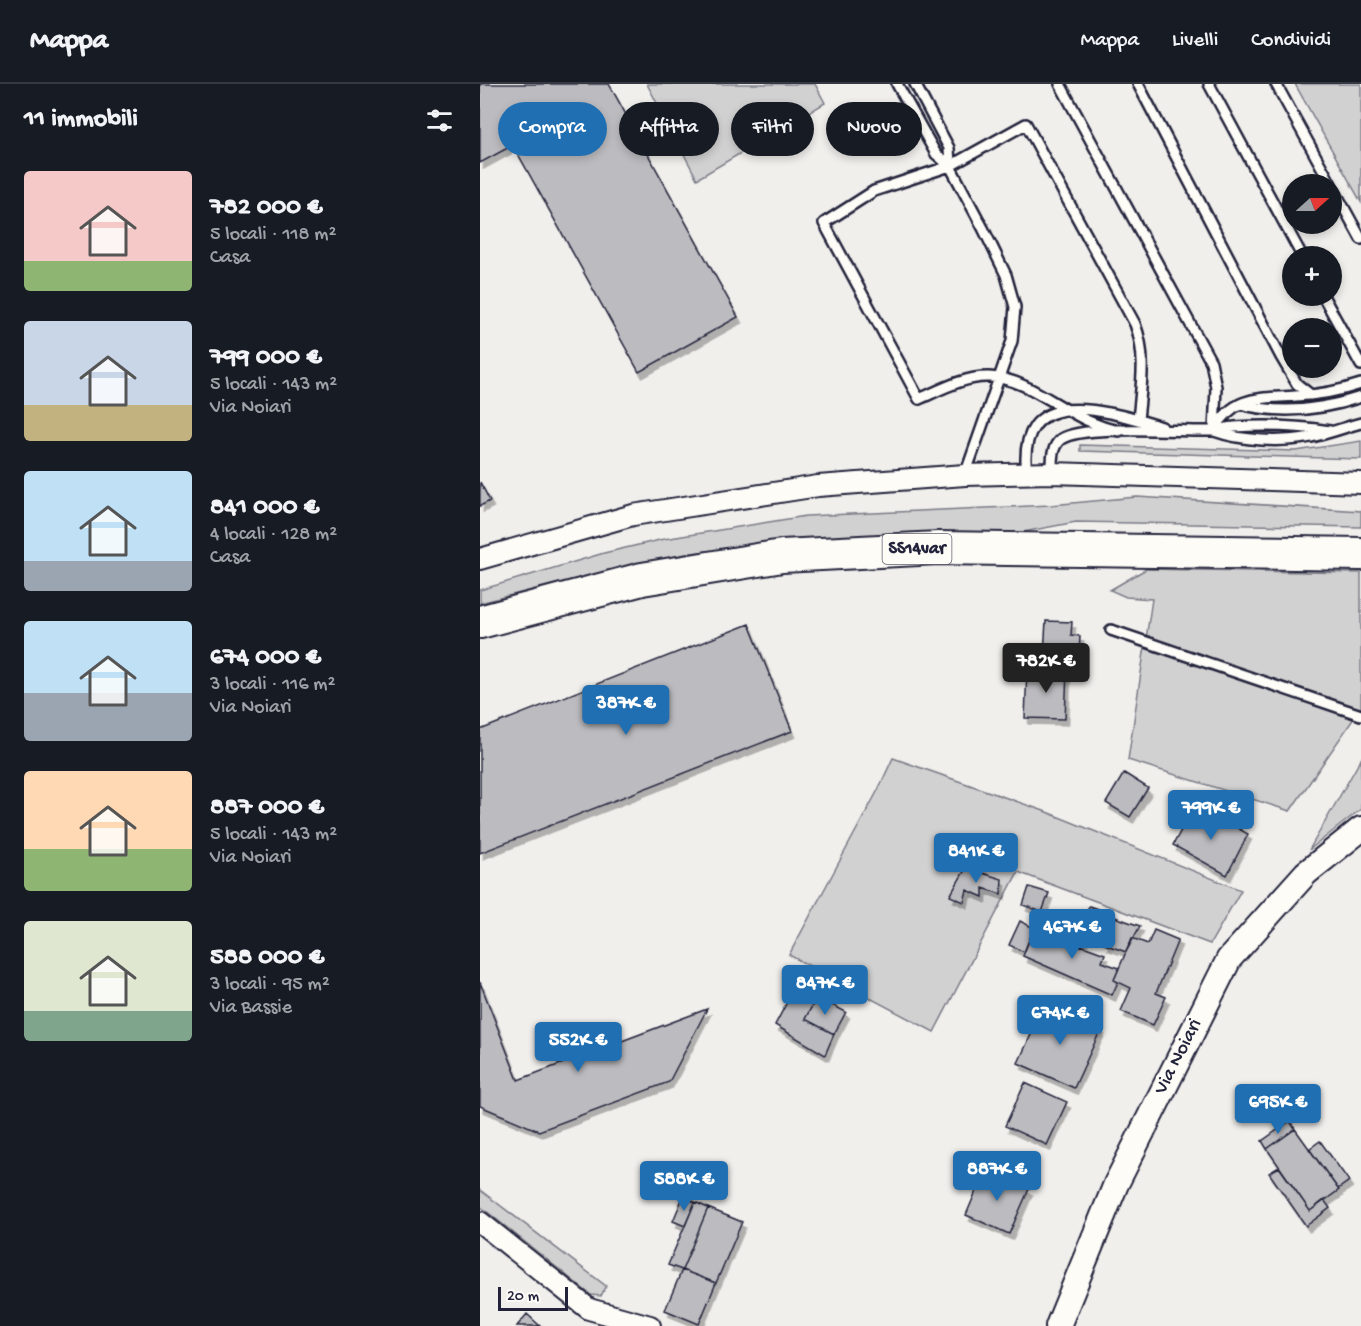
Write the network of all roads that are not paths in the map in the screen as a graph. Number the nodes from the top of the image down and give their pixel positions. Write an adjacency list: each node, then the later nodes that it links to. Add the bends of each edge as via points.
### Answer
1 (897, 84): 7 (lane, via 936,154)
2 (915, 84): 7 (lane, via 949,148)
3 (1060, 84): 24 (lane, via 1211,362 1216,387)
4 (1138, 84): 16 (lane, via 1296,384)
5 (1209, 84): 11 (lane)
6 (1276, 84): 8 (lane)
7 (950, 166): 14 (lane, via 1006,275 1014,307 1012,341); 14 (lane, via 874,191 824,223 918,399 959,382); 20 (lane, via 1026,124 1136,324 1143,364)
8 (1326, 174)
9 (1342, 204): 10 (lane)
10 (1361, 239)
11 (1297, 246)
12 (1329, 306): 13 (lane)
13 (1361, 365)
14 (998, 378): 19 (lane, via 1016,381); 27 (lane)
15 (1361, 384): 16 (lane)
16 (1311, 395): 18 (lane, via 1256,398)
17 (1361, 397): 18 (lane, via 1305,409 1274,410)
18 (1240, 404): 24 (lane, via 1224,414)
19 (1064, 410): 20 (lane, via 1090,408); 23 (lane, via 1095,426); 26 (lane, via 1046,416 1025,442)
20 (1138, 420): 22 (lane)
21 (1361, 423): 24 (lane, via 1330,431 1296,426)
22 (1170, 429): 23 (lane); 24 (lane)
23 (1119, 431): 25 (lane, via 1086,432 1062,438 1052,455)
24 (1214, 431)
25 (1052, 473): 26 (street); 28 (street)
26 (1027, 474): 27 (street)
27 (964, 475): 30 (street, via 818,486 633,515)
28 (1361, 483)
29 (1361, 554): 31 (highway, SS14var, via 938,548 782,556 642,579)
30 (480, 558)
31 (480, 622)
32 (1111, 630): 33 (lane)
33 (1361, 715)
34 (1361, 829): 37 (street, Via Noiari, via 1306,873 1229,959 1116,1184)
35 (480, 1222): 36 (street, via 589,1309)
36 (650, 1326)
37 (1058, 1326)

